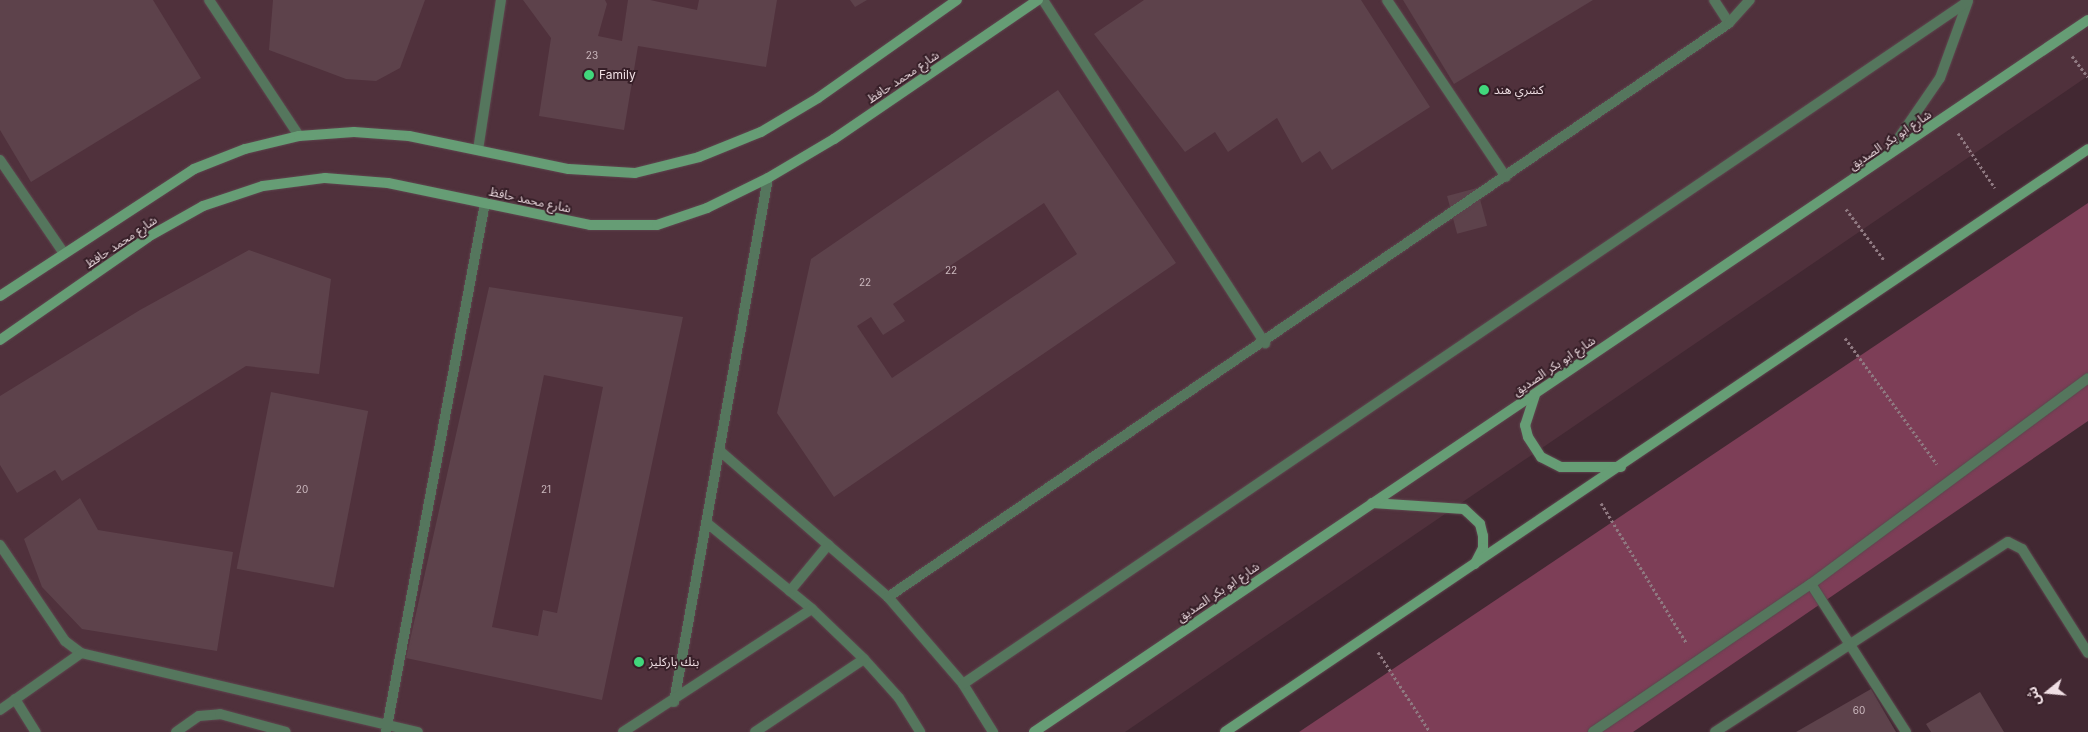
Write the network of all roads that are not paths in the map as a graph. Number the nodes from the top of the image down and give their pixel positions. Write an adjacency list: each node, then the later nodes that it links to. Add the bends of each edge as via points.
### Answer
1 (209, 0): 12 (street)
2 (501, 0): 14 (street)
3 (957, 0): 14 (main road, شارع محمد حافظ, via 818,98 761,132 699,157 635,173 569,169)
4 (1038, 0): 18 (main road, شارع محمد حافظ, via 834,139)
5 (1042, 0): 23 (street)
6 (1387, 0): 17 (street)
7 (1714, 0): 11 (street)
8 (1750, 0): 11 (street)
9 (1968, 1): 15 (street, via 1940,78); 41 (street)
10 (2088, 20): 15 (main road, شارع ابو بكر الصديق)
11 (1729, 23): 17 (street)
12 (299, 136): 14 (main road, شارع محمد حافظ, via 354,132 409,136); 20 (main road, شارع محمد حافظ, via 246,149 194,169)
13 (2088, 149): 27 (main road)
14 (478, 150)
15 (1886, 157): 25 (main road, شارع ابو بكر الصديق)
16 (0, 160): 20 (street)
17 (1506, 177): 23 (street)
18 (768, 178): 19 (main road, شارع محمد حافظ, via 706,208 657,225 590,225); 26 (street)
19 (485, 203): 22 (main road, شارع محمد حافظ, via 388,183 325,178 263,186 203,206 148,237); 45 (street)
20 (63, 252): 21 (main road, شارع محمد حافظ)
21 (0, 296)
22 (0, 340)
23 (1265, 343): 35 (street)
24 (2088, 378): 33 (street)
25 (1537, 393): 27 (main road, via 1530,402 1525,426 1541,457 1561,467); 28 (main road, شارع ابو بكر الصديق)
26 (720, 451): 29 (street); 31 (street)
27 (1622, 467): 32 (main road)
28 (1372, 503): 32 (main road, via 1464,509 1480,524 1484,536 1479,559); 54 (main road, شارع ابو بكر الصديق)
29 (707, 523): 34 (street); 43 (street)
30 (0, 545): 38 (street, via 61,636)
31 (828, 545): 34 (street); 35 (street)
32 (1471, 568): 55 (main road)
33 (1812, 584): 37 (street); 56 (street)
34 (790, 591): 36 (street)
35 (888, 597): 41 (street)
36 (812, 609): 40 (street); 43 (street)
37 (1848, 645): 39 (street, via 2008,542 2022,549); 57 (street); 58 (street)
38 (81, 653): 42 (street); 45 (street)
39 (2088, 653)
40 (864, 659): 51 (street); 52 (street, via 899,698)
41 (963, 684): 53 (street)
42 (15, 699): 44 (street); 46 (street)
43 (674, 702): 50 (street)
44 (0, 710)
45 (386, 728): 49 (street)
46 (36, 732)
47 (176, 732): 48 (street, via 199,716 220,714)
48 (286, 732)
49 (418, 732)
50 (623, 732)
51 (755, 732)
52 (920, 732)
53 (993, 732)
54 (1034, 732)
55 (1225, 732)
56 (1593, 732)
57 (1715, 732)
58 (1906, 732)

